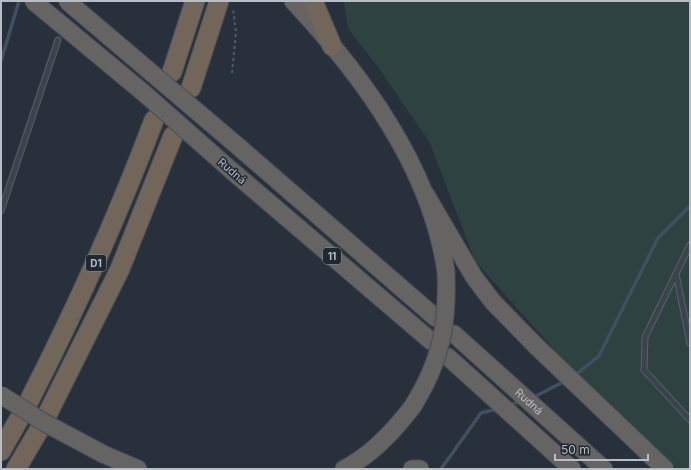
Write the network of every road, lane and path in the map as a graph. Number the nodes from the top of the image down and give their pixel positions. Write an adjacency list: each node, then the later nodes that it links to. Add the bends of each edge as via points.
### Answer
1 (33, 1): 20 (highway, Rudná / 11, bridge, via 145,94)
2 (67, 1): 18 (highway, Rudná / 11, bridge)
3 (195, 1): 9 (highway)
4 (293, 1): 8 (highway)
5 (313, 1): 8 (highway)
6 (226, 4): 10 (path, via 236,32); 11 (highway)
7 (58, 40): 15 (lane)
8 (332, 46): 14 (highway, via 379,108 412,164)
9 (172, 72)
10 (232, 73)
11 (191, 88)
12 (154, 120): 24 (highway, D1, via 99,256)
13 (173, 136): 25 (highway, D1, via 120,269)
14 (426, 195): 32 (highway, bridge, via 439,232 446,272 446,308 440,346 428,380 397,427 366,456); 37 (highway, via 474,277 493,302)
15 (1, 211)
16 (690, 245): 17 (lane)
17 (676, 273): 21 (lane); 27 (lane, via 645,337 644,370)
18 (436, 318)
19 (454, 334): 36 (highway, Rudná)
20 (431, 341)
21 (690, 343)
22 (448, 357): 35 (highway, Rudná)
23 (1, 395): 31 (highway, bridge, via 45,423 103,454)
24 (29, 401)
25 (48, 413)
26 (19, 419): 29 (highway)
27 (690, 420)
28 (39, 430): 30 (highway)
29 (1, 451)
30 (16, 469)
31 (138, 469)
32 (344, 469)
33 (412, 469): 34 (highway)
34 (420, 469)
35 (572, 469)
36 (604, 469)
37 (665, 469)

